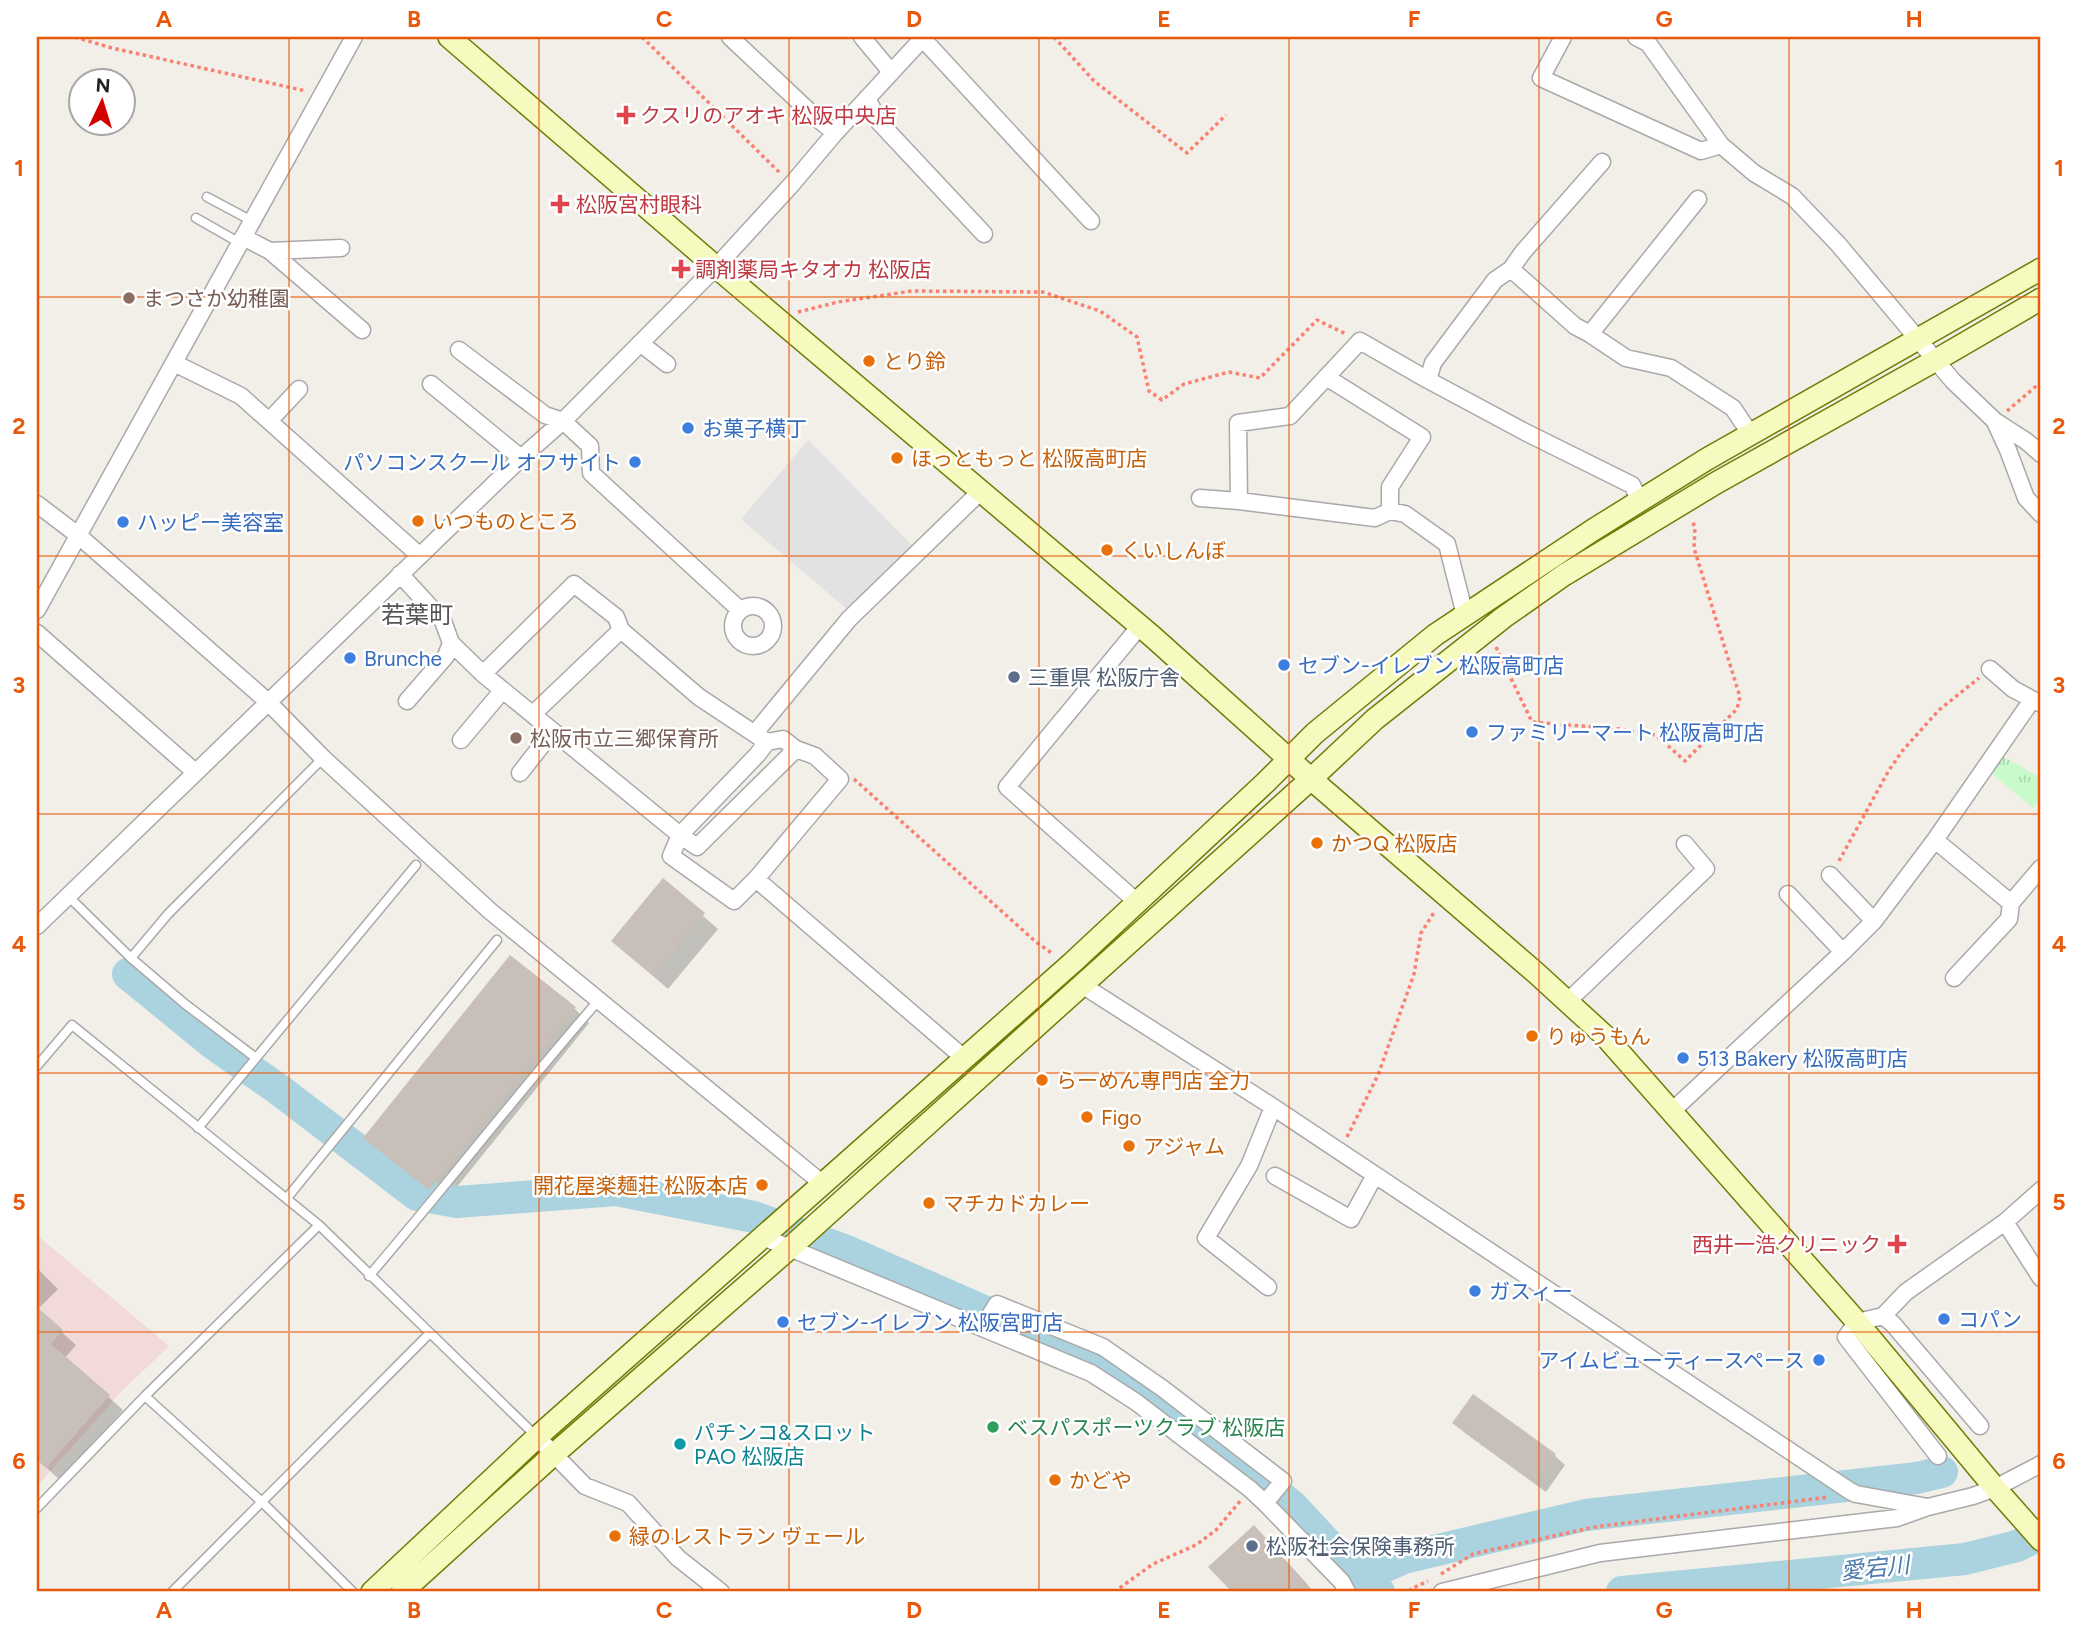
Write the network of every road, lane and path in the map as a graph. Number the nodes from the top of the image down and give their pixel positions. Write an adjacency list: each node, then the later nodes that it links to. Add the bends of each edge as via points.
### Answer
1 (75, 37): 12 (path)
2 (354, 37): 12 (street)
3 (449, 37): 28 (street)
4 (642, 37): 18 (path)
5 (730, 37): 15 (street)
6 (862, 37): 11 (street)
7 (1054, 37): 14 (path, via 1094,81 1187,153)
8 (1563, 37): 16 (street, via 1541,78 1701,151)
9 (1636, 37): 16 (street, via 1648,43)
10 (924, 38): 11 (street); 23 (street)
11 (891, 72): 13 (street)
12 (322, 95): 22 (street)
13 (867, 98): 15 (street); 24 (street, via 878,122)
14 (1226, 115)
15 (835, 133): 18 (street)
16 (1721, 145): 35 (street, via 1792,196)
17 (1602, 162): 29 (street)
18 (792, 184): 28 (street)
19 (207, 197): 22 (lane)
20 (1698, 199): 34 (street)
21 (196, 218): 25 (lane)
22 (252, 221): 25 (street)
23 (1091, 221)
24 (984, 234)
25 (241, 240): 27 (street); 40 (street)
26 (341, 248): 27 (street)
27 (270, 251): 33 (street)
28 (716, 267): 32 (street); 37 (street)
29 (1511, 269): 34 (street); 43 (street, via 1495,280 1433,363)
30 (2041, 269): 35 (street)
31 (2041, 299): 39 (street)
32 (776, 317): 36 (path, via 912,291 1043,292 1100,310 1137,337 1149,391 1162,400 1184,384 1229,372 1260,378 1317,320); 53 (street)
33 (362, 330)
34 (1590, 334): 50 (street, via 1626,358 1671,368 1733,408)
35 (1917, 339): 39 (street); 50 (street)
36 (1360, 341): 42 (street); 43 (street)
37 (640, 343): 41 (street); 48 (street)
38 (459, 351): 48 (street, via 545,415)
39 (1936, 360): 49 (street); 57 (street)
40 (174, 363): 47 (street, via 241,396); 61 (street)
41 (667, 363)
42 (1326, 377): 55 (street, via 1290,416 1238,423); 59 (street, via 1422,437 1390,488)
43 (1428, 380): 56 (street, via 1632,485)
44 (2041, 382): 49 (path)
45 (432, 384): 52 (street)
46 (299, 389): 47 (street)
47 (269, 421): 62 (street)
48 (563, 421): 52 (street); 65 (street, via 590,446 591,473)
49 (1994, 421): 51 (street); 60 (street, via 2026,498)
50 (1751, 435): 56 (street)
51 (2041, 454)
52 (521, 458): 62 (street)
53 (981, 491): 67 (street); 80 (street, via 849,619)
54 (1200, 498): 55 (street)
55 (1239, 501): 59 (street, via 1375,518)
56 (1640, 501): 66 (street)
57 (1684, 503): 68 (street, via 1564,575); 68 (path, via 1695,527 1693,548 1740,697 1737,709 1685,761 1656,735 1532,722)
58 (37, 504): 61 (street)
59 (1390, 511): 66 (street, via 1405,514 1447,544)
60 (2041, 514)
61 (79, 536): 64 (street); 76 (street)
62 (420, 556): 63 (street)
63 (400, 574): 71 (street, via 443,621); 76 (street)
64 (37, 610)
65 (740, 610)
66 (1465, 615): 84 (street, via 1315,733)
67 (1140, 626): 84 (street); 98 (street, via 1007,787)
68 (1488, 629): 88 (street, via 1375,719)
69 (621, 630): 73 (street, via 616,617 574,584); 78 (street); 80 (street, via 699,696)
70 (37, 633): 85 (street)
71 (451, 643): 73 (street); 75 (street, via 446,656)
72 (1990, 669): 77 (street); 94 (path, via 1939,710 1903,750)
73 (483, 674): 74 (street)
74 (502, 691): 78 (street); 81 (street)
75 (407, 701)
76 (268, 702): 83 (street); 85 (street)
77 (2036, 702): 90 (street)
78 (533, 714): 79 (street)
79 (553, 731): 86 (street); 89 (street)
80 (761, 737): 82 (street, via 783,739); 89 (street, via 757,755)
81 (461, 740)
82 (796, 749): 89 (street, via 697,847); 95 (street, via 815,756 841,779)
83 (323, 758): 106 (lane, via 168,914); 109 (street, via 490,911)
84 (1289, 760): 88 (street); 98 (street)
85 (195, 772): 97 (street)
86 (520, 773)
87 (852, 777): 105 (path)
88 (1311, 779): 108 (street); 110 (street)
89 (680, 835): 95 (street, via 671,856 734,901)
90 (1935, 840): 99 (street); 101 (street)
91 (1685, 844): 110 (street, via 1706,869)
92 (416, 865): 111 (lane)
93 (2041, 868): 99 (street)
94 (1830, 874): 101 (street)
95 (756, 879): 112 (street)
96 (1787, 894): 104 (street)
97 (68, 896): 102 (street); 106 (lane)
98 (1137, 902): 112 (street)
99 (2011, 903): 107 (street, via 2008,919)
100 (1437, 909): 117 (path, via 1421,933 1414,974 1378,1075)
101 (1874, 921): 104 (street)
102 (37, 926)
103 (497, 940): 122 (lane)
104 (1843, 951): 115 (street)
105 (1058, 957)
106 (131, 958): 111 (lane)
107 (1954, 978)
108 (1082, 985): 114 (street); 126 (street)
109 (599, 1000): 120 (street); 127 (lane)
110 (1567, 1002): 115 (street, via 1605,1036)
111 (256, 1058): 116 (lane)
112 (964, 1058): 120 (street)
113 (37, 1066): 116 (lane, via 72,1025)
114 (1273, 1107): 117 (street); 129 (street, via 1249,1166 1206,1238)
115 (1672, 1111): 131 (street)
116 (198, 1128): 122 (lane)
117 (1340, 1151): 118 (street)
118 (1375, 1175): 119 (street, via 1351,1219); 148 (street)
119 (1275, 1176)
120 (822, 1184): 125 (street)
121 (2041, 1190): 123 (street)
122 (287, 1198): 124 (lane)
123 (2005, 1222): 128 (street); 130 (street, via 1906,1292)
124 (319, 1226): 127 (lane); 137 (lane)
125 (765, 1235): 126 (street); 141 (street)
126 (793, 1245): 132 (street); 142 (street)
127 (369, 1276): 133 (lane)
128 (2041, 1278)
129 (1268, 1287)
130 (1883, 1316): 131 (street); 139 (street)
131 (1857, 1322): 144 (street, via 1846,1337); 146 (street)
132 (983, 1326): 134 (street, via 997,1304); 135 (street)
133 (430, 1333): 141 (lane); 150 (lane)
134 (1066, 1333): 135 (street); 136 (street, via 1102,1347)
135 (1057, 1357): 138 (street)
136 (1150, 1380): 138 (street); 140 (street)
137 (145, 1396): 150 (lane); 152 (lane)
138 (1137, 1402): 143 (street)
139 (1980, 1426)
140 (1221, 1434): 143 (street); 149 (street, via 1283,1481)
141 (537, 1437): 142 (street); 156 (street)
142 (553, 1455): 157 (street); 158 (street, via 585,1486 628,1503 678,1558)
143 (1208, 1455): 147 (street)
144 (1938, 1456)
145 (2041, 1464): 146 (street)
146 (1995, 1488): 151 (street); 153 (street)
147 (1250, 1489): 149 (street); 159 (path, via 1216,1530 1196,1545 1153,1564)
148 (1853, 1493): 151 (street); 161 (path, via 1594,1527 1473,1554)
149 (1266, 1502): 160 (street)
150 (262, 1503): 154 (lane); 155 (lane)
151 (1927, 1507): 162 (street, via 1898,1518 1600,1553)
152 (37, 1508)
153 (2041, 1540)
154 (172, 1592)
155 (353, 1592)
156 (372, 1592)
157 (402, 1592)
158 (721, 1592)
159 (1114, 1592)
160 (1347, 1592)
161 (1410, 1592)
162 (1443, 1592)

